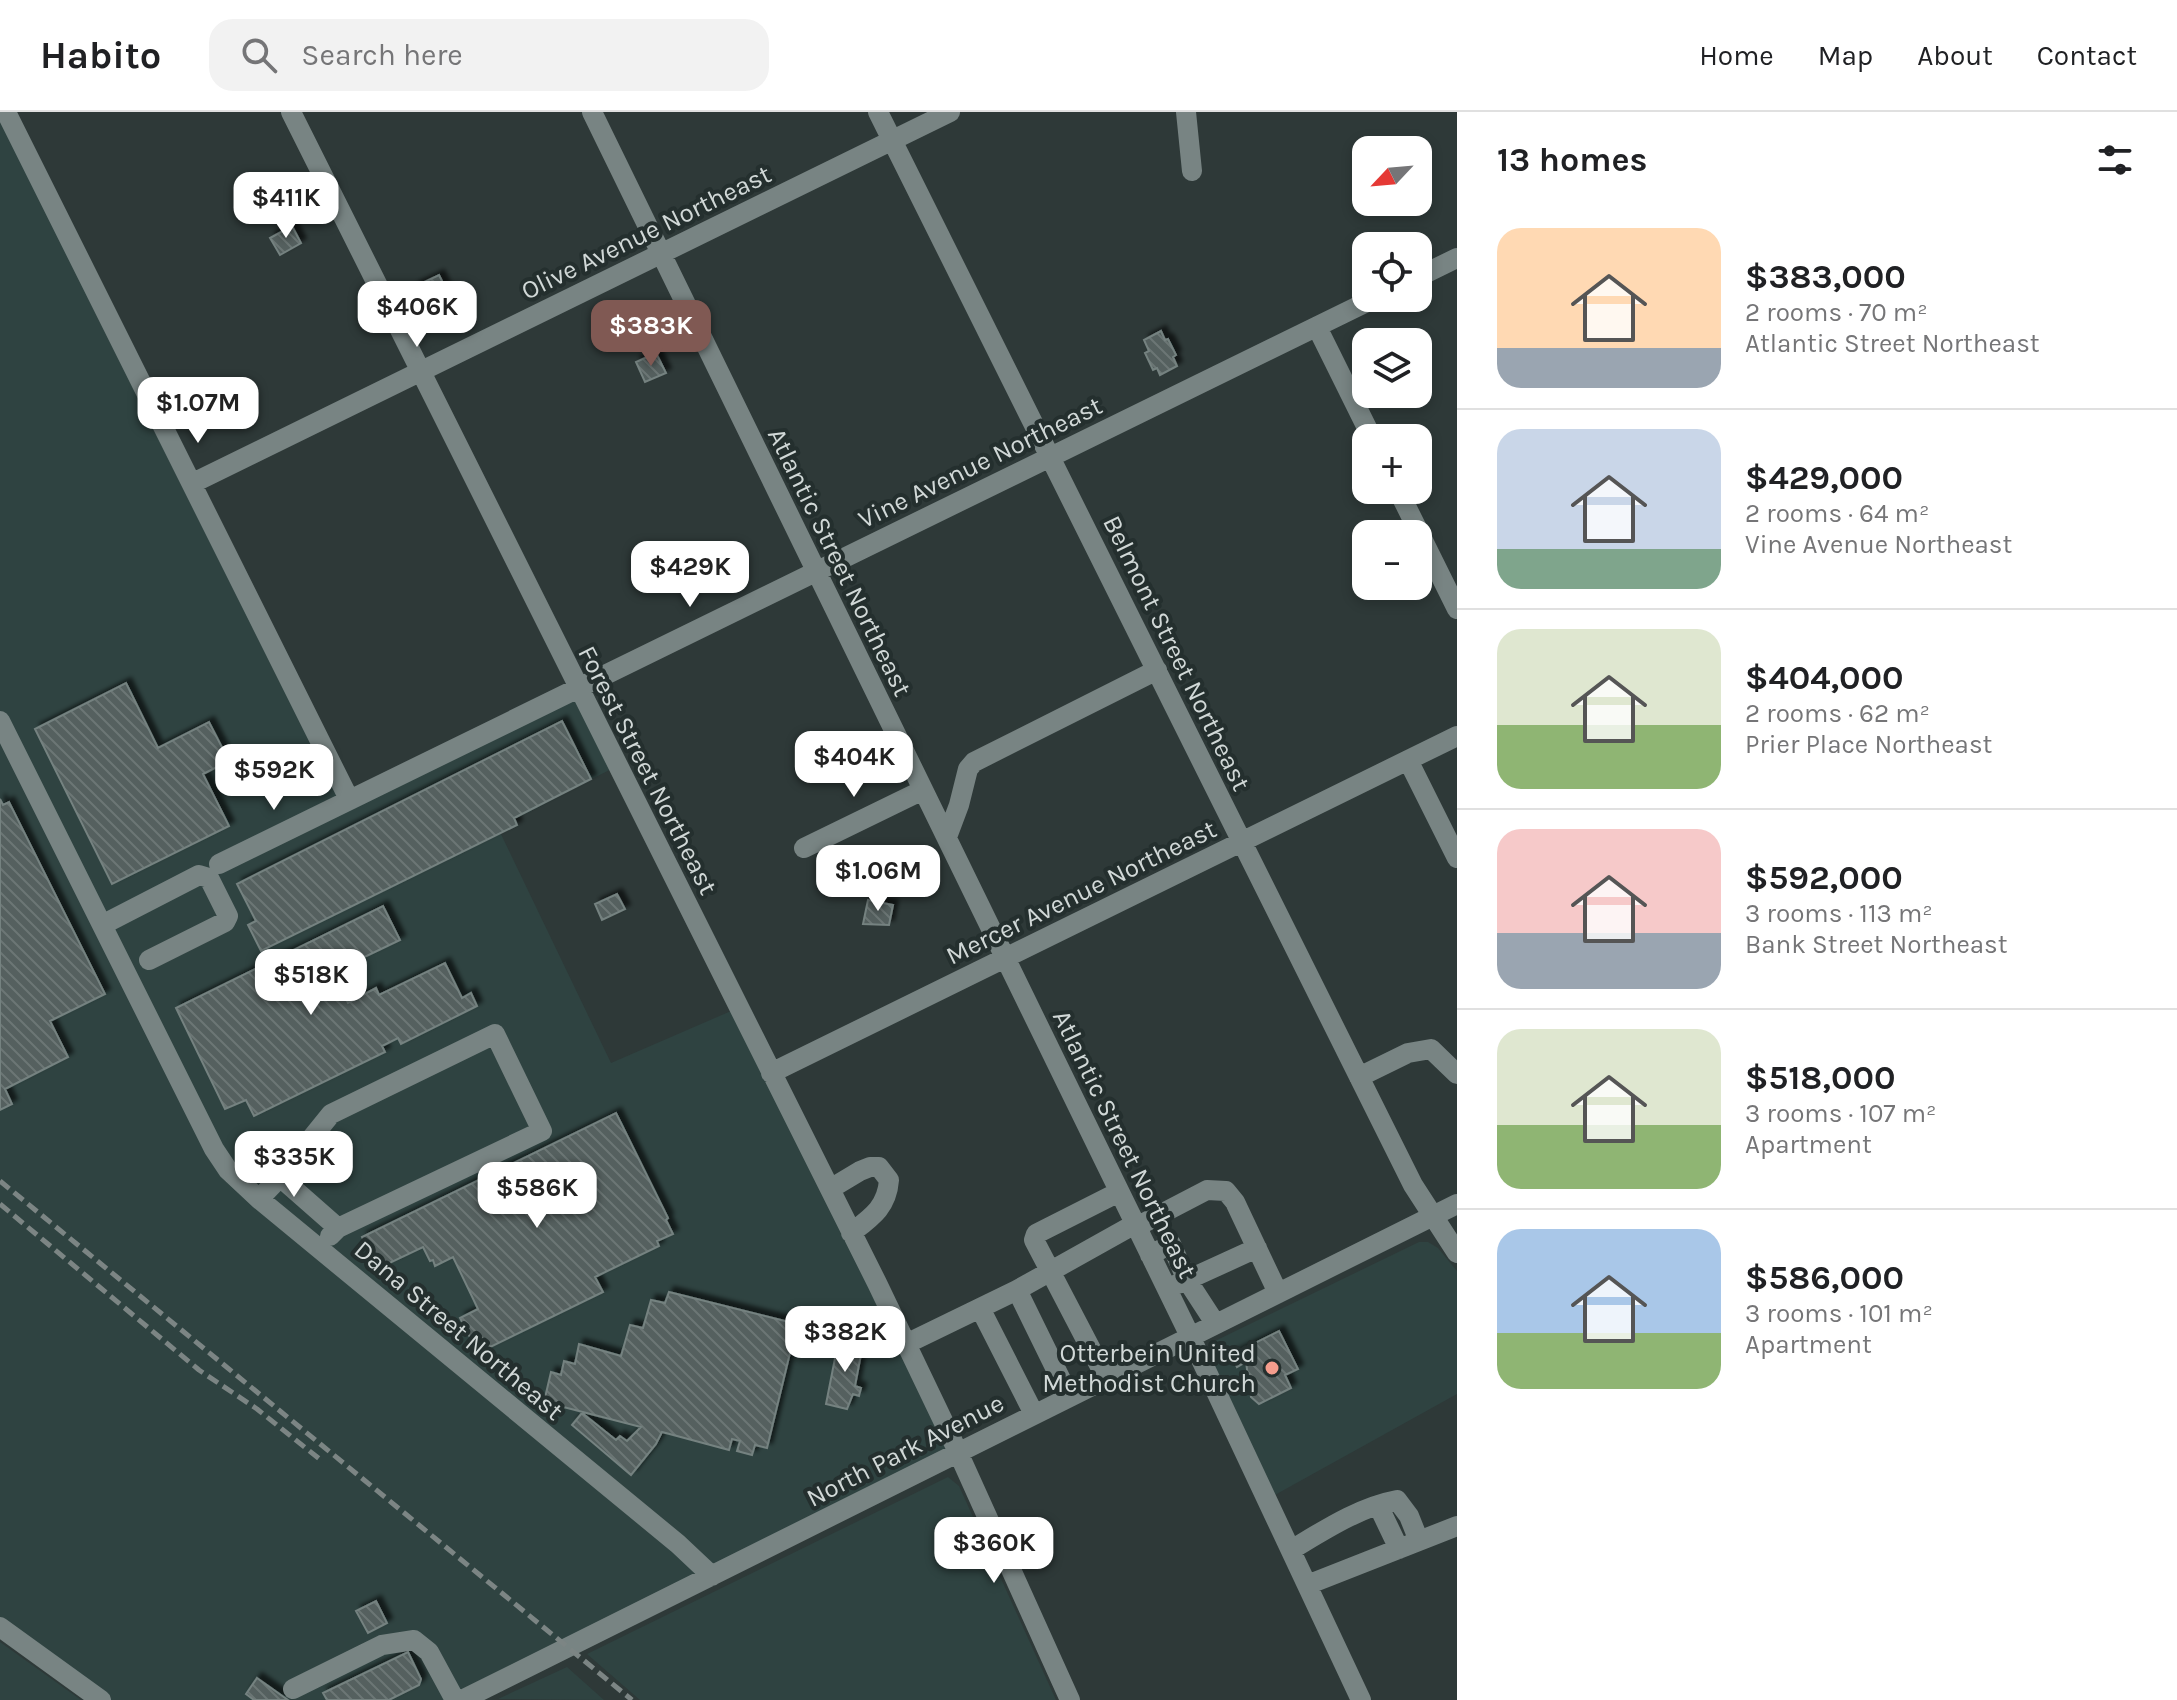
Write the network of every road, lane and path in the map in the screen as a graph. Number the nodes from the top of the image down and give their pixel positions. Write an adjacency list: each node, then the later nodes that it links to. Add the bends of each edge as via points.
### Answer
1 (6, 112): 17 (street)
2 (291, 112): 14 (street, Forest Street Northeast)
3 (592, 112): 9 (street, Atlantic Street Northeast)
4 (878, 112): 7 (street, Belmont Street Northeast)
5 (950, 112): 7 (street, Olive Avenue Northeast)
6 (1186, 112): 8 (street)
7 (892, 140): 9 (street, Olive Avenue Northeast); 16 (street, Belmont Street Northeast)
8 (1192, 171)
9 (661, 254): 14 (street, Olive Avenue Northeast); 19 (street, Atlantic Street Northeast)
10 (1457, 258): 11 (street)
11 (1432, 270)
12 (1352, 310): 13 (street, Vine Avenue Northeast)
13 (1317, 327): 15 (street); 16 (street, Vine Avenue Northeast)
14 (421, 372): 17 (street, Olive Avenue Northeast); 22 (street, Forest Street Northeast)
15 (1365, 424)
16 (1050, 457): 19 (street, Vine Avenue Northeast); 21 (street, Belmont Street Northeast)
17 (193, 483): 27 (street)
18 (1405, 504): 20 (street)
19 (816, 572): 22 (street, Vine Avenue Northeast); 26 (street, Atlantic Street Northeast)
20 (1457, 609)
21 (1157, 670): 28 (street, via 974,762); 29 (street, Belmont Street Northeast)
22 (578, 688): 27 (street, Vine Avenue Northeast); 36 (street, Forest Street Northeast)
23 (0, 721): 33 (street, Dana Street Northeast)
24 (1457, 736): 25 (street, Mercer Avenue Northeast)
25 (1408, 760): 29 (street, Mercer Avenue Northeast); 31 (street)
26 (923, 790): 28 (street, Atlantic Street Northeast); 30 (street)
27 (349, 799): 32 (street, Vine Avenue Northeast)
28 (947, 837): 34 (street, Atlantic Street Northeast)
29 (1242, 842): 34 (street, Mercer Avenue Northeast); 38 (street, Belmont Street Northeast)
30 (804, 848)
31 (1457, 858)
32 (219, 864)
33 (102, 925): 35 (street, via 199,875 209,878 226,910 225,922); 42 (street, Dana Street Northeast, via 214,1149)
34 (1004, 958): 36 (street, Mercer Avenue Northeast); 41 (street, Atlantic Street Northeast)
35 (149, 960)
36 (771, 1073): 40 (street, Forest Street Northeast)
37 (1457, 1074): 38 (street, via 1431,1049 1408,1053)
38 (1359, 1077): 44 (street, Belmont Street Northeast)
39 (280, 1177): 42 (street); 46 (street); 46 (street, via 331,1114 495,1034 542,1131)
40 (830, 1189): 47 (street, Forest Street Northeast); 47 (street, via 870,1167 879,1167 889,1180 879,1211)
41 (1119, 1192): 45 (street, Atlantic Street Northeast); 52 (street, via 1036,1234)
42 (259, 1199): 48 (street, Dana Street Northeast)
43 (1457, 1204): 44 (street, North Park Avenue)
44 (1433, 1216): 50 (street, Belmont Street Northeast); 56 (street, North Park Avenue)
45 (1136, 1226): 49 (street, via 1194,1195 1218,1189 1235,1202); 51 (street, Atlantic Street Northeast); 52 (street)
46 (338, 1228): 48 (street)
47 (851, 1233): 60 (street, Forest Street Northeast)
48 (318, 1247): 70 (street, Dana Street Northeast)
49 (1257, 1248): 53 (street); 56 (street)
50 (1457, 1253)
51 (1150, 1255): 53 (street, via 1171,1244); 54 (street, Atlantic Street Northeast)
52 (1051, 1270): 55 (street); 61 (street)
53 (1187, 1280): 54 (street); 58 (street)
54 (1167, 1289): 59 (street, Atlantic Street Northeast)
55 (1017, 1290): 57 (street); 62 (street)
56 (1278, 1293): 58 (street, North Park Avenue)
57 (980, 1308): 60 (street); 63 (street)
58 (1215, 1323): 59 (street, North Park Avenue)
59 (1190, 1336): 61 (street, North Park Avenue); 69 (street, Atlantic Street Northeast)
60 (906, 1344): 64 (street, Forest Street Northeast)
61 (1106, 1378): 62 (street, North Park Avenue)
62 (1069, 1396): 63 (street, North Park Avenue)
63 (1034, 1414): 64 (street, North Park Avenue)
64 (958, 1452): 70 (street, North Park Avenue); 78 (street, Forest Street Northeast)
65 (1378, 1505): 67 (street, via 1397,1500); 68 (street); 69 (street)
66 (1457, 1526): 67 (street)
67 (1419, 1541): 68 (street)
68 (1399, 1549): 71 (street)
69 (1291, 1550): 71 (street, Atlantic Street Northeast)
70 (712, 1576): 74 (street, North Park Avenue)
71 (1307, 1585): 79 (street, Atlantic Street Northeast)
72 (0, 1627): 75 (street)
73 (293, 1689): 76 (street, via 382,1645 414,1640 429,1652)
74 (485, 1695): 77 (street, North Park Avenue)
75 (101, 1700)
76 (455, 1700)
77 (462, 1700)
78 (1070, 1700)
79 (1361, 1700)

